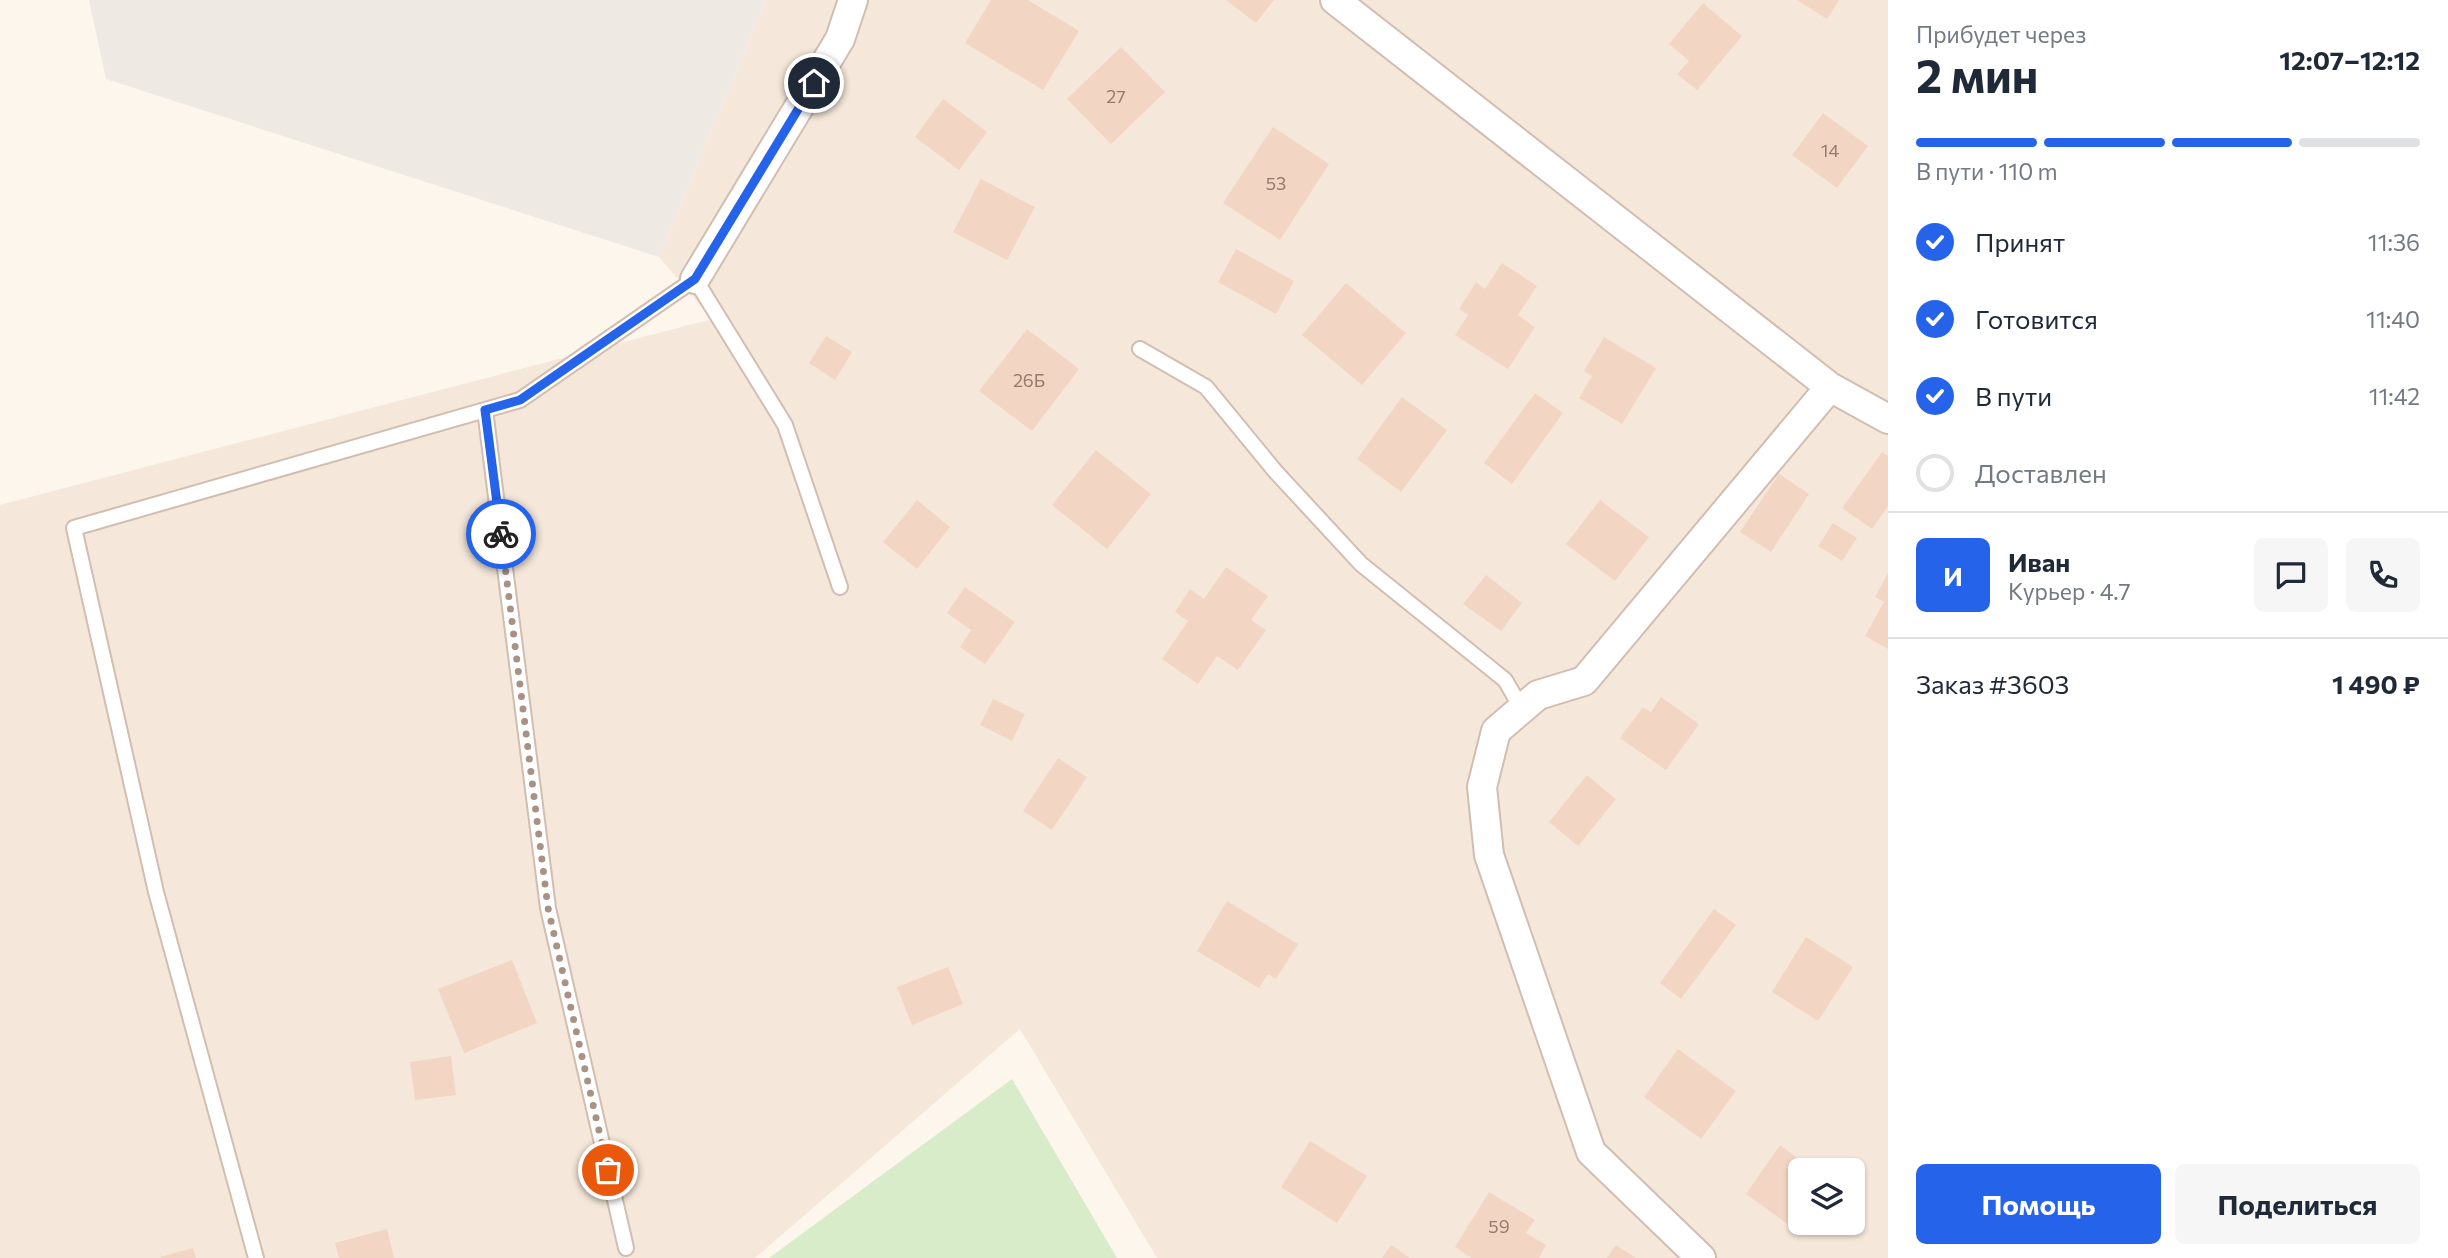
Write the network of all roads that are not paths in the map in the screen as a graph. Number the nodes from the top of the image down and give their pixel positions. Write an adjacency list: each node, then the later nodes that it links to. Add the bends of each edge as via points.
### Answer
1 (853, 0): 3 (street, via 841,39)
2 (1335, 0): 5 (street)
3 (695, 279): 6 (lane, via 520,400); 8 (lane, via 785,425)
4 (1140, 349): 9 (lane, via 1206,387 1361,564 1505,680)
5 (1830, 387): 7 (street); 9 (street, via 1584,681 1538,695)
6 (485, 410): 10 (lane, via 548,908); 11 (lane, via 74,528 156,892)
7 (1888, 419)
8 (841, 587)
9 (1522, 709): 12 (street, via 1496,731 1482,787 1489,855 1591,1152)
10 (626, 1248)
11 (256, 1258)
12 (1701, 1258)

